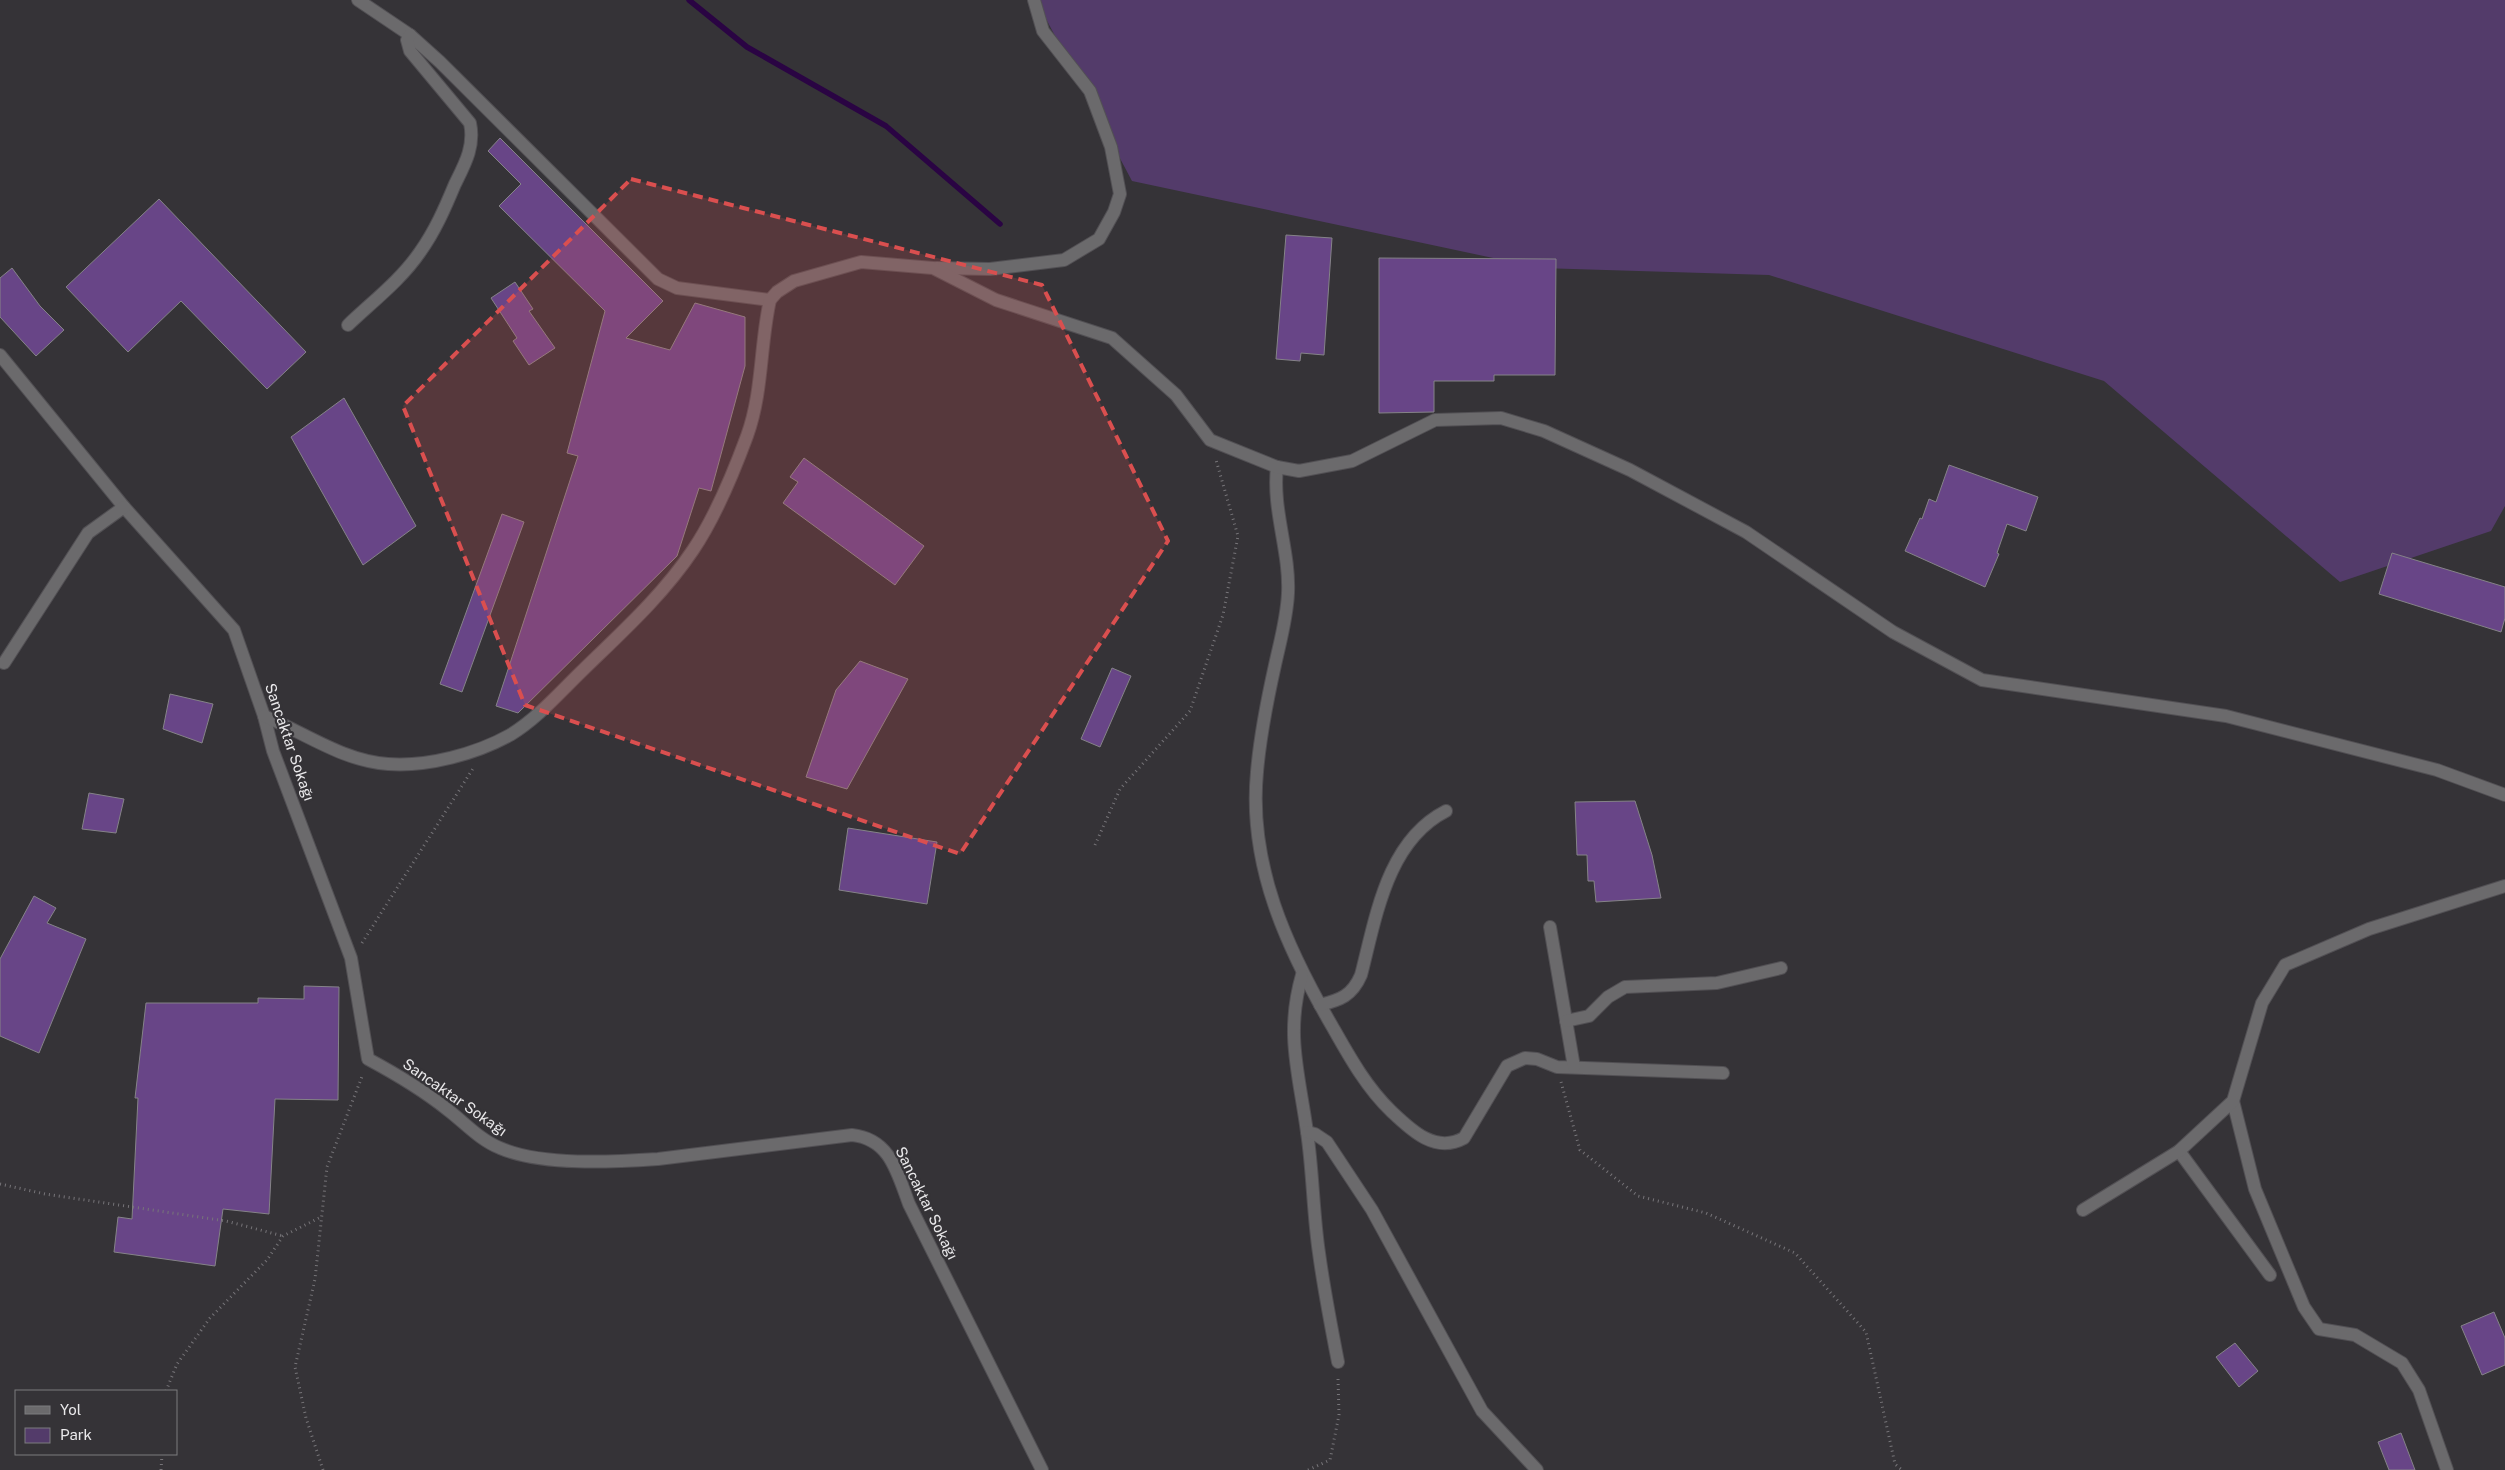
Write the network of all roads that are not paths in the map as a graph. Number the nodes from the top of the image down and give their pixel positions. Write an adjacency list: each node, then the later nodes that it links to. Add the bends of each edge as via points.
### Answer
1 (358, 0): 3 (street)
2 (1034, 0): 4 (street, via 1043,31 1090,90 1111,147 1120,194 1114,212 1099,239 1064,260 990,268)
3 (410, 35): 5 (street, via 658,279 677,288); 6 (street, via 410,51 470,123 470,150 436,226 420,252)
4 (933, 268): 5 (street, via 861,262 794,281); 8 (street, via 996,300 1112,338 1176,395 1210,440)
5 (770, 300): 11 (street, via 748,434 724,492 694,549 638,616 536,716 509,735 468,752 441,760 390,765 343,754)
6 (348, 326)
7 (0, 355): 9 (street, Sancaktar Sokağı)
8 (1277, 468): 12 (street, via 1299,471 1352,461 1436,420 1501,418 1544,431 1587,450 1746,532 1892,632 1982,680 2226,716 2437,770); 17 (street, via 1275,490 1288,563 1288,594 1265,711 1257,773 1256,814 1267,884 1277,917)
9 (124, 507): 10 (street, via 88,533); 11 (street, Sancaktar Sokağı, via 234,630)
10 (4, 663)
11 (264, 716): 28 (street, Sancaktar Sokağı, via 273,751 351,958 368,1059 426,1093 499,1148 536,1159 658,1159 852,1135 874,1141 886,1152 895,1168 909,1204)
12 (2505, 794)
13 (1446, 811): 18 (street, via 1422,828 1397,861 1383,894 1361,975 1354,988 1342,1000)
14 (2505, 886): 22 (street, via 2370,929 2285,965 2262,1003)
15 (1550, 927): 19 (street)
16 (1781, 968): 19 (street, via 1717,983 1625,987 1608,997 1589,1016)
17 (1302, 974): 18 (street); 23 (street, via 1292,1028)
18 (1320, 1005): 20 (street, via 1344,1048 1385,1105 1410,1129 1433,1142 1455,1143 1464,1138 1507,1066 1515,1061 1537,1059 1557,1067)
19 (1566, 1021): 20 (street)
20 (1574, 1067): 21 (street)
21 (1723, 1073)
22 (2233, 1101): 24 (street); 30 (street, via 2255,1189 2304,1307 2319,1328 2354,1335 2402,1364 2419,1390)
23 (1307, 1132): 27 (street, via 1319,1253); 29 (street, via 1327,1142 1372,1210 1482,1411)
24 (2180, 1151): 25 (street); 26 (street)
25 (2083, 1210)
26 (2270, 1274)
27 (1338, 1362)
28 (1042, 1470)
29 (1537, 1470)
30 (2448, 1470)

